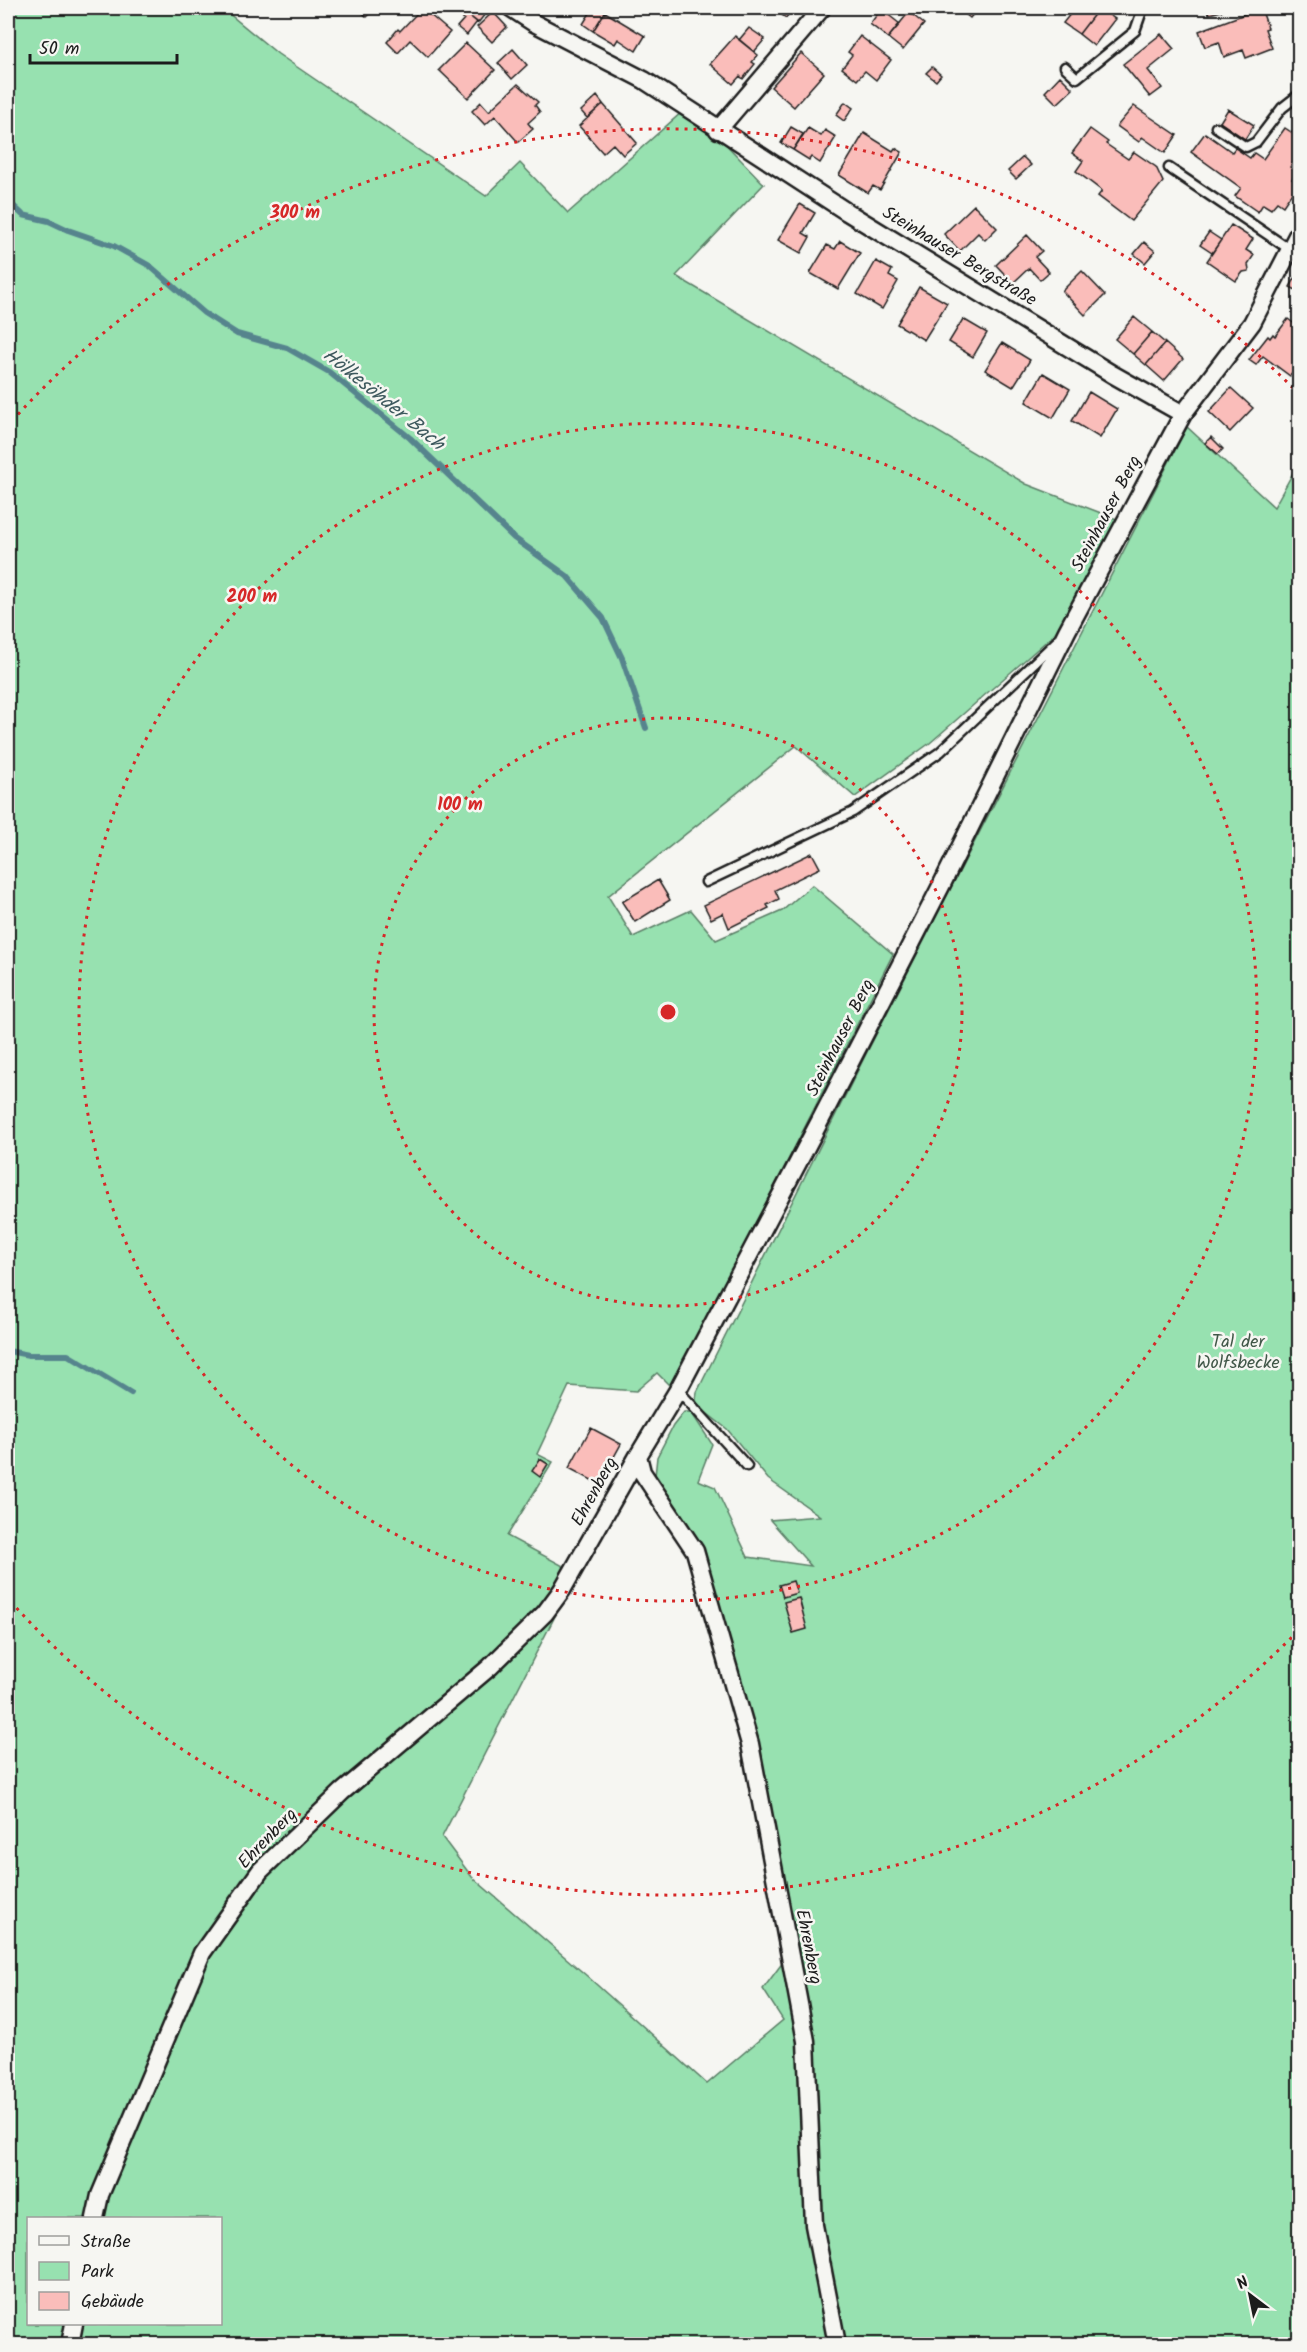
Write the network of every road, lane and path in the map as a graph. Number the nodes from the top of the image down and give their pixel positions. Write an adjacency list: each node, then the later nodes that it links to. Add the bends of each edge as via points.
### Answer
1 (511, 8): 7 (street, Steinhauser Bergstraße, via 644,80)
2 (822, 8): 7 (street)
3 (1143, 8): 4 (lane, via 1135,31 1077,78)
4 (1065, 67)
5 (1299, 94): 6 (lane, via 1282,108 1256,142 1246,147)
6 (1216, 127)
7 (718, 130): 11 (street, Steinhauser Bergstraße)
8 (1169, 168): 10 (lane)
9 (1299, 230): 10 (street, Steinhauser Berg)
10 (1288, 249): 11 (street, Steinhauser Berg, via 1252,323)
11 (1182, 415): 12 (street, Steinhauser Berg)
12 (1067, 631): 13 (lane, Steinhauser Berg, via 940,752 853,812); 14 (street, Steinhauser Berg, via 832,1098)
13 (706, 882)
14 (678, 1390): 15 (street, Steinhauser Berg); 16 (lane)
15 (638, 1455): 17 (street, Ehrenberg, via 545,1613 490,1667 342,1792 260,1871 202,1953 100,2195); 20 (street, Ehrenberg, via 642,1472 695,1551 750,1744 806,2041 814,2225)
16 (747, 1466)
17 (96, 2217)
18 (74, 2325): 19 (street)
19 (70, 2344)
20 (837, 2344)

